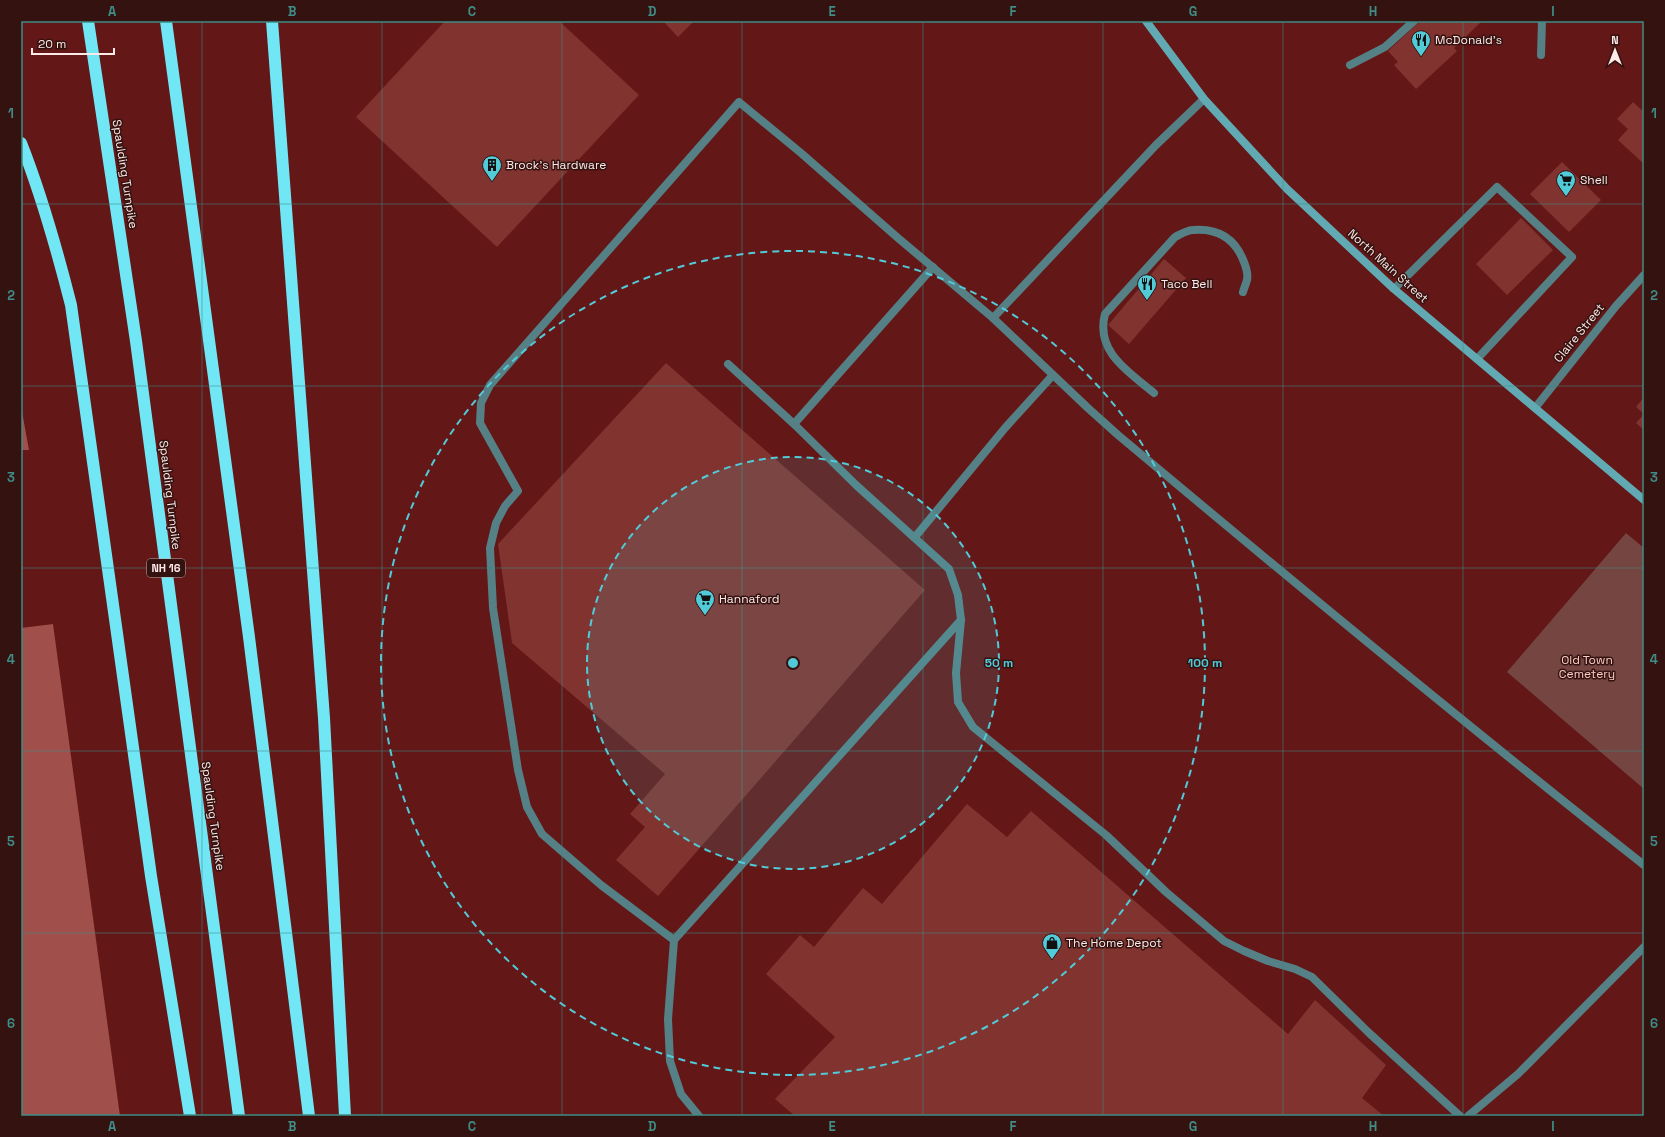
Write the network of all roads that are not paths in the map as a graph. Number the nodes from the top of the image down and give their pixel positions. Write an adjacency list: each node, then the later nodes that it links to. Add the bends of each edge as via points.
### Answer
1 (88, 21): 29 (highway, Spaulding Turnpike / NH 16, via 136,341)
2 (166, 21): 30 (highway, via 248,629)
3 (272, 21): 31 (highway, via 324,718)
4 (1146, 21): 9 (main road, North Main Street)
5 (1414, 21): 8 (street, via 1385,47)
6 (1542, 21): 7 (street)
7 (1541, 55)
8 (1350, 65)
9 (1204, 99): 13 (main road, North Main Street, via 1287,189); 15 (street, via 1156,145)
10 (21, 143): 28 (highway, via 56,245 71,305 151,876)
11 (933, 268): 15 (street); 21 (street); 26 (street, via 801,152 739,102 490,385 481,403 480,423 518,491 505,506 496,523 490,548 493,608 518,770 527,807 542,834 601,885)
12 (1644, 275): 20 (street, Claire Street, via 1616,306)
13 (1394, 289): 16 (main road, North Main Street); 16 (street, via 1497,187 1572,257)
14 (1243, 292): 19 (street, via 1247,279 1245,265 1232,241 1222,234 1209,230 1191,230 1175,237 1105,314 1102,324 1110,352 1119,364)
15 (993, 318): 18 (street)
16 (1477, 359): 20 (main road, North Main Street)
17 (728, 364): 21 (street)
18 (1053, 375): 23 (street, via 1005,428); 25 (street, via 1118,435 1372,647)
19 (1154, 394)
20 (1535, 408): 22 (main road, North Main Street)
21 (794, 424): 23 (street, via 856,485)
22 (1644, 500)
23 (915, 537): 24 (street, via 949,569 958,596)
24 (961, 620): 26 (street); 33 (street, via 956,673 958,702 973,726 1106,835 1166,892 1224,941 1312,977)
25 (1644, 865)
26 (674, 940): 32 (street, via 668,1019 670,1061 681,1094)
27 (1644, 947): 34 (street, via 1518,1074)
28 (190, 1116)
29 (239, 1116)
30 (309, 1116)
31 (345, 1116)
32 (698, 1116)
33 (1460, 1116)
34 (1468, 1116)

